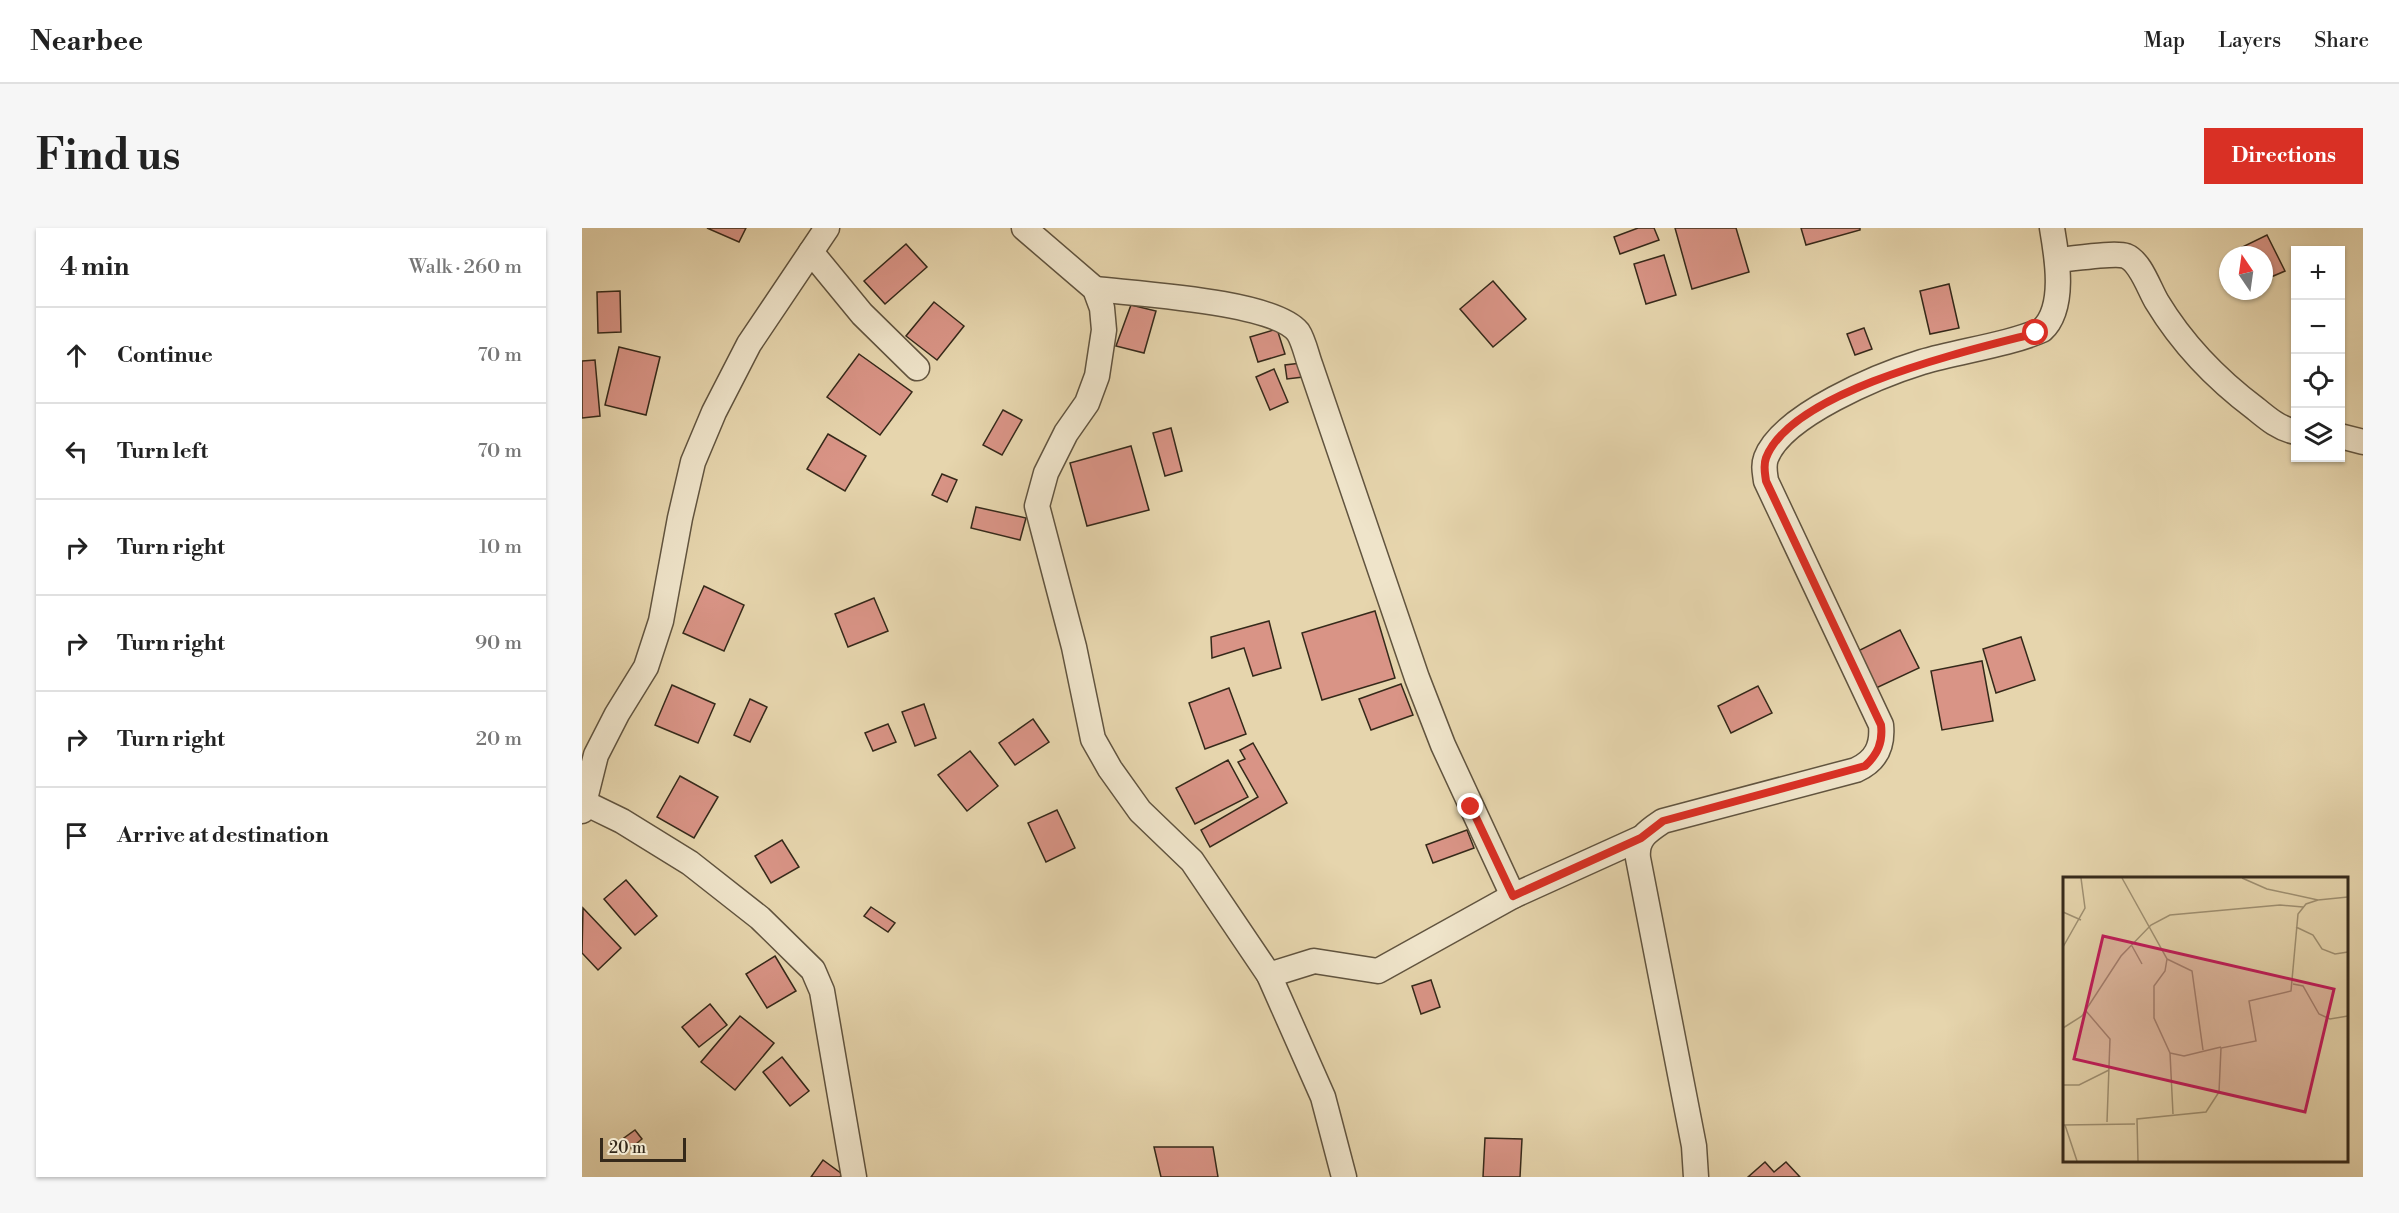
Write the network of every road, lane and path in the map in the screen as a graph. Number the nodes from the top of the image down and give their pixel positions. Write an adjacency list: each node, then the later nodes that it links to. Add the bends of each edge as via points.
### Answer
1 (827, 228): 4 (street)
2 (1024, 228): 6 (street)
3 (2052, 228): 5 (street)
4 (811, 252): 7 (street, via 862,314); 11 (street, via 749,344 693,462 661,621 645,667 596,755)
5 (2057, 260): 8 (street, via 2120,255 2130,259 2187,346 2209,370 2275,424); 12 (street, via 2054,311 2042,330 1922,362 1851,391 1816,408 1784,433 1765,460 1766,481 1881,725 1879,749 1872,760 1856,770 1663,821)
6 (1095, 290): 13 (street, via 1238,306 1274,317 1298,332 1417,678 1443,745); 14 (street, via 1104,330 1097,376 1087,403 1046,472 1037,506 1074,647 1093,739 1140,811 1192,861)
7 (917, 368)
8 (2291, 430)
9 (2345, 437): 10 (street)
10 (2363, 442)
11 (584, 807): 15 (street, via 622,821 690,863 760,918 813,970 822,991)
12 (1641, 838): 13 (street); 17 (street, via 1638,858 1694,1146)
13 (1513, 896): 14 (street, via 1378,971 1314,961)
14 (1269, 975): 16 (street, via 1323,1096)
15 (854, 1177)
16 (1344, 1177)
17 (1696, 1177)

